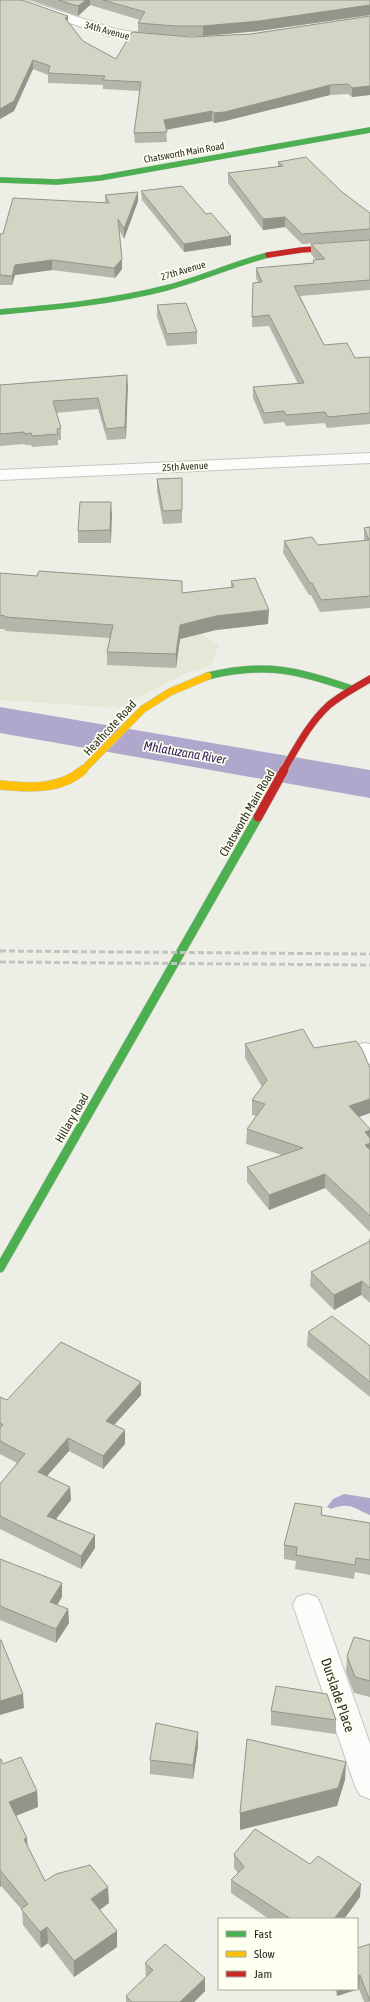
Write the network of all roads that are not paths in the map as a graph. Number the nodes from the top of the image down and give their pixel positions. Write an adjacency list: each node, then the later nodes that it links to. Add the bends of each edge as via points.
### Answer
1 (13, 0): 2 (street, 34th Avenue, via 113,33)
2 (171, 40)
3 (370, 130): 4 (street, Chatsworth Main Road, via 100,178 57,182)
4 (0, 180)
5 (370, 245): 6 (street, 27th Avenue, via 298,250 262,257 167,287 125,297)
6 (0, 312)
7 (370, 458): 8 (street, 25th Avenue)
8 (0, 475)
9 (370, 679): 10 (street, Chatsworth Main Road)
10 (352, 689): 11 (street, Heathcote Road, via 285,668 257,667 226,671 170,692 137,714 88,769 71,781 54,787 34,789); 12 (street, Chatsworth Main Road, via 323,711 304,737)
11 (0, 784)
12 (166, 979): 13 (street, Hillary Road)
13 (0, 1268)
14 (307, 1605): 15 (street, Durslade Place)
15 (370, 1786)

